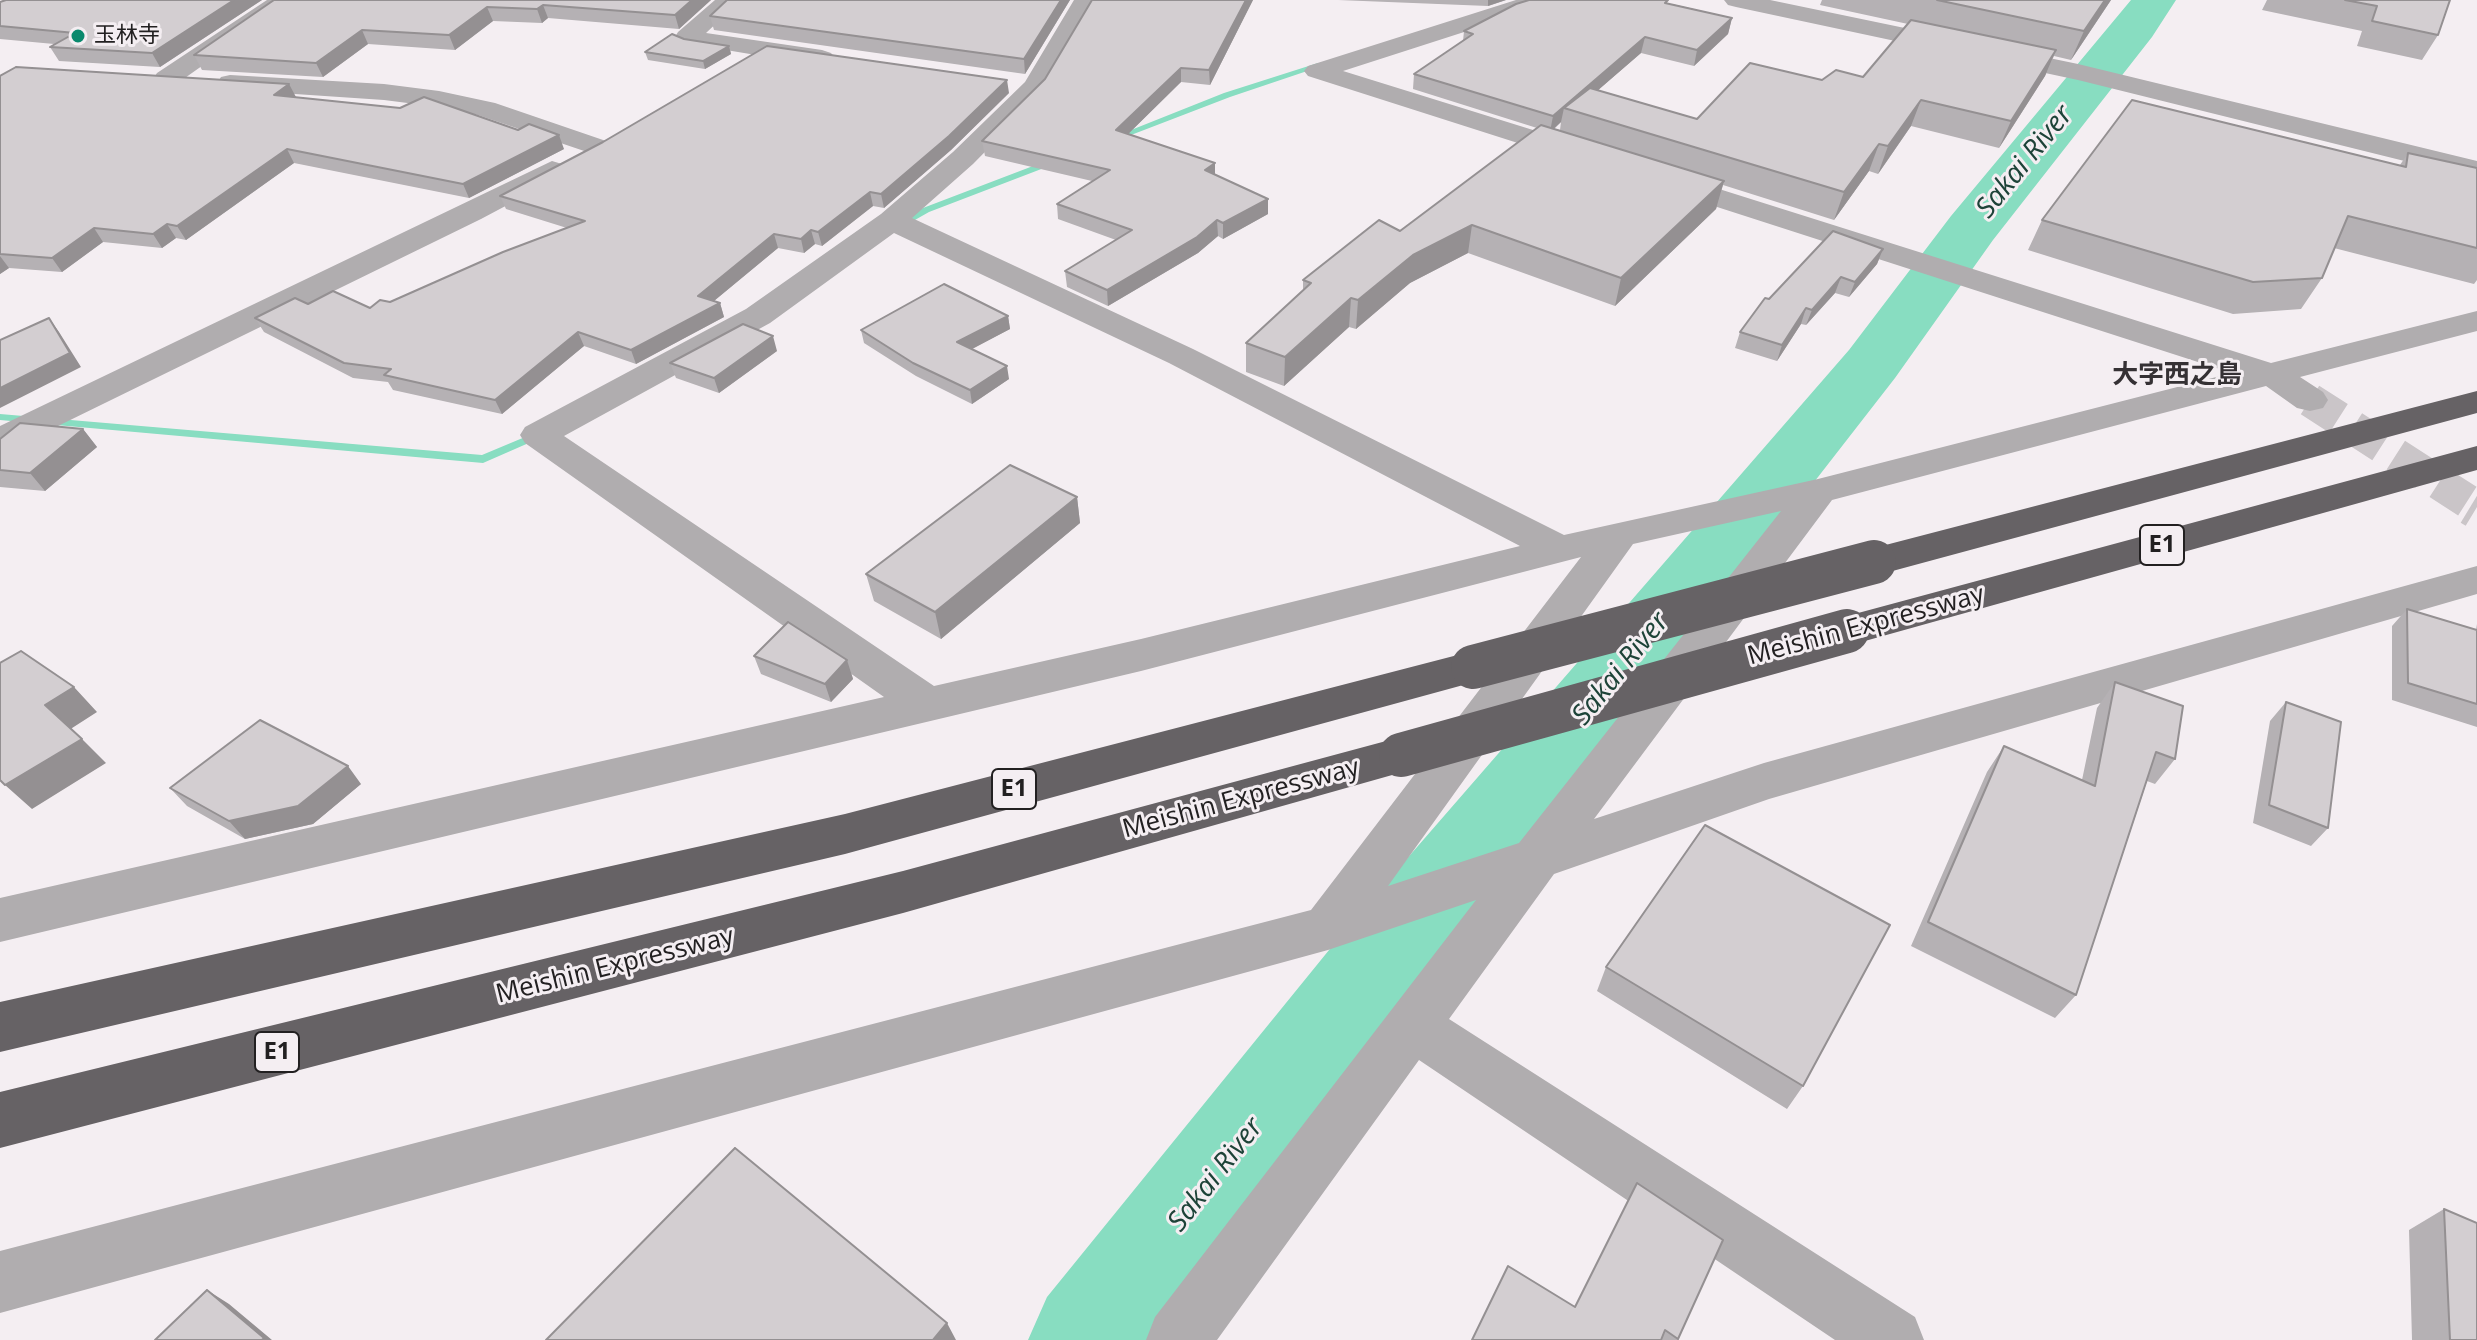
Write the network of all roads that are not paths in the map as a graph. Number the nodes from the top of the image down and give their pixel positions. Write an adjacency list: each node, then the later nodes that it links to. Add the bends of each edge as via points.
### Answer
1 (283, 0): 10 (street)
2 (729, 0): 6 (street, via 687,37)
3 (1086, 0): 12 (street)
4 (1540, 0): 13 (street, via 1317,71)
5 (1736, 0): 14 (street, via 2078,72)
6 (762, 50): 7 (street); 8 (street)
7 (853, 62)
8 (724, 73)
9 (135, 77): 10 (street)
10 (166, 79): 21 (street, via 439,99 609,140 470,213)
11 (1004, 82): 12 (street)
12 (1035, 86): 16 (street)
13 (1604, 161)
14 (2477, 170)
15 (1634, 171): 18 (street)
16 (892, 220): 25 (street, via 1181,356); 27 (street, via 758,316 538,435)
17 (2477, 321): 18 (street)
18 (2272, 375): 19 (street); 23 (street)
19 (2310, 400)
20 (2477, 402): 32 (highway, E1, bridge, via 845,834)
21 (0, 440)
22 (2477, 458): 33 (highway, Meishin Expressway / E1, bridge, via 903,892)
23 (1818, 491): 24 (street); 28 (street)
24 (1630, 532): 25 (street); 30 (street)
25 (1561, 550): 27 (street)
26 (2477, 580): 28 (street, via 1764,782)
27 (928, 705): 29 (street)
28 (1536, 859): 30 (street); 31 (street)
29 (0, 920)
30 (1328, 928): 34 (street)
31 (1412, 1025): 35 (street); 36 (street)
32 (0, 1027)
33 (0, 1120)
34 (0, 1282)
35 (1178, 1340)
36 (1892, 1340)

